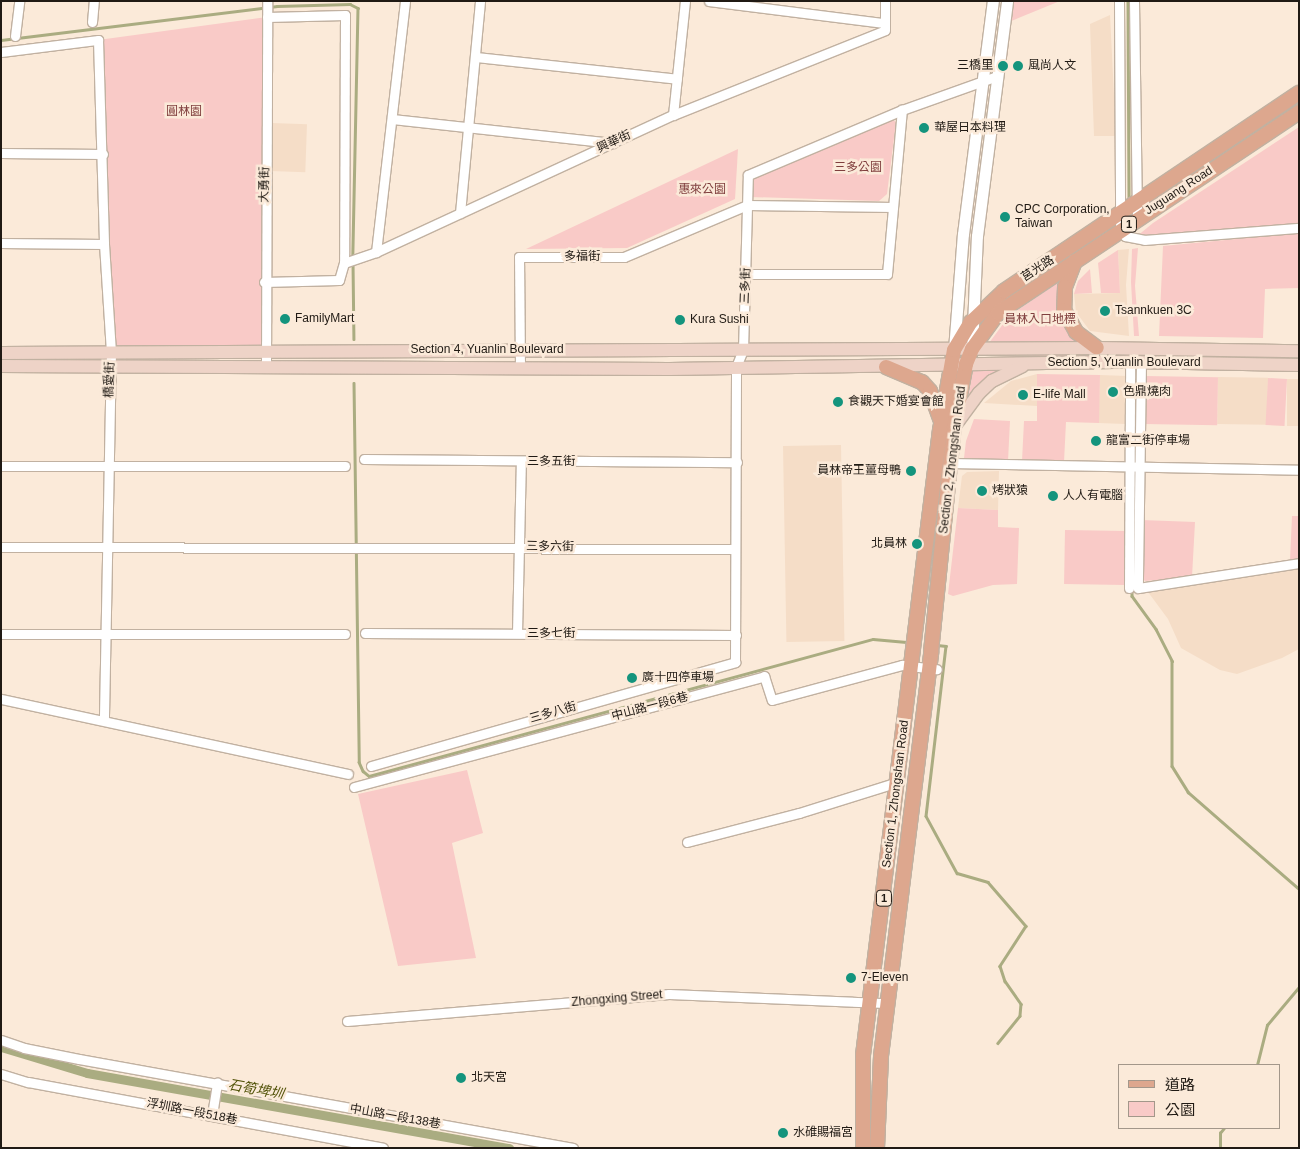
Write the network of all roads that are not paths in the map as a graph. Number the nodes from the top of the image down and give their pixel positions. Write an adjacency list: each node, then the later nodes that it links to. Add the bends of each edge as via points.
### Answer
1 (19, 1): 16 (street)
2 (94, 1): 14 (street)
3 (267, 1): 13 (street, 大勇街)
4 (405, 1): 26 (street)
5 (480, 1): 18 (street)
6 (685, 1): 20 (street)
7 (709, 1): 15 (street)
8 (885, 1): 15 (street)
9 (993, 1): 21 (street, Section 2, Zhongshan Road)
10 (1007, 1): 19 (street, Section 2, Zhongshan Road)
11 (1119, 1): 37 (street)
12 (1134, 1): 35 (street)
13 (267, 15): 44 (street, via 345,15); 46 (street, 大勇街)
14 (92, 22)
15 (885, 27): 25 (street, 興華街)
16 (15, 36)
17 (1, 52): 31 (street, 橋愛街, via 98,40)
18 (476, 56): 20 (street); 27 (street)
19 (997, 76): 21 (street, 三多街); 47 (street, Section 2, Zhongshan Road, via 977,236)
20 (677, 79): 25 (street)
21 (982, 82): 23 (street, 三多街); 53 (street, Section 2, Zhongshan Road, via 963,234)
22 (1299, 93): 35 (main road, Juguang Road / 1)
23 (902, 110): 33 (street, 三多街, via 748,176); 34 (street)
24 (1299, 112): 35 (main road, Juguang Road / 1)
25 (673, 115): 29 (street, 興華街)
26 (392, 119): 27 (street); 42 (street)
27 (468, 127): 28 (street); 36 (street)
28 (579, 139): 29 (street); 32 (street)
29 (613, 143): 32 (street, 興華街)
30 (1, 153): 31 (street)
31 (103, 154): 41 (street, 橋愛街)
32 (585, 156): 36 (street, 興華街)
33 (747, 205): 34 (street); 45 (street, 三多街); 51 (street, 多福街, via 624,257 519,257)
34 (893, 207): 45 (street, via 887,274)
35 (1136, 211): 37 (main road, 莒光路 / 1); 39 (main road, Juguang Road / 1)
36 (460, 214): 42 (street, 興華街)
37 (1121, 214): 39 (street); 47 (main road, 莒光路 / 1, via 1004,291)
38 (1299, 228): 39 (street, via 1145,240 1124,236)
39 (1120, 230): 43 (main road, Juguang Road / 1)
40 (1, 243): 41 (street)
41 (104, 244): 54 (street, 橋愛街)
42 (376, 252): 44 (street, 興華街)
43 (1076, 258): 48 (main road, via 1066,282 1064,310 1076,332); 49 (main road, Juguang Road / 1, via 998,313)
44 (346, 263): 46 (street, via 339,280)
45 (746, 274): 52 (street, 三多街)
46 (264, 282): 50 (street, 大勇街)
47 (971, 322): 49 (street, Section 2, Zhongshan Road / 1); 53 (main road, 莒光路 / 1)
48 (1098, 348): 49 (main road, Section 5, Yuanlin Boulevard); 55 (main road, Section 5, Yuanlin Boulevard)
49 (972, 349): 53 (main road, Section 4, Yuanlin Boulevard); 59 (main road, Section 2, Zhongshan Road / 1)
50 (266, 350): 51 (main road, Section 4, Yuanlin Boulevard); 54 (main road, Section 4, Yuanlin Boulevard); 66 (street, 大勇街)
51 (522, 350): 52 (main road, Section 4, Yuanlin Boulevard); 67 (street, 多福街)
52 (743, 350): 53 (main road, Section 4, Yuanlin Boulevard); 64 (street, 三多街)
53 (954, 350): 61 (main road, Section 2, Zhongshan Road / 1)
54 (111, 351): 56 (main road, Section 4, Yuanlin Boulevard); 63 (street, 橋愛街)
55 (1299, 351)
56 (1, 353)
57 (1135, 362): 58 (main road, Section 5, Yuanlin Boulevard); 62 (main road, Section 5, Yuanlin Boulevard); 76 (street); 77 (street)
58 (1046, 363): 59 (main road, Section 5, Yuanlin Boulevard); 68 (main road, via 1023,366 992,381)
59 (966, 364): 61 (main road, Section 5, Yuanlin Boulevard); 68 (main road, Section 2, Zhongshan Road / 1)
60 (1, 366): 63 (main road, Section 4, Yuanlin Boulevard)
61 (950, 366): 65 (main road, Section 4, Yuanlin Boulevard); 68 (main road, Section 2, Zhongshan Road / 1)
62 (1299, 366)
63 (110, 367): 66 (main road, Section 4, Yuanlin Boulevard); 73 (street, 橋愛街)
64 (736, 367): 65 (main road, Section 4, Yuanlin Boulevard); 67 (main road, Section 4, Yuanlin Boulevard); 71 (street, 三多街)
65 (886, 367): 68 (main road, via 922,382)
66 (266, 368): 67 (main road, Section 4, Yuanlin Boulevard)
67 (520, 368)
68 (948, 425): 72 (main road, Section 2, Zhongshan Road / 1); 91 (main road, Section 2, Zhongshan Road / 1)
69 (364, 459): 70 (street, 三多五街)
70 (521, 462): 71 (street, 三多五街); 80 (street)
71 (737, 462): 82 (street, 三多街)
72 (950, 463): 76 (street); 92 (main road, Section 2, Zhongshan Road / 1)
73 (108, 464): 74 (street); 75 (street); 81 (street, 橋愛街)
74 (1, 466)
75 (345, 466)
76 (1131, 468): 77 (street); 84 (street)
77 (1140, 469): 78 (street); 84 (street)
78 (1299, 470)
79 (1, 547): 81 (street, 三多六街)
80 (520, 547): 81 (street, 三多六街); 82 (street, 三多六街); 87 (street)
81 (108, 548): 85 (street, 橋愛街)
82 (735, 549): 90 (street, 三多街)
83 (1299, 563): 84 (street)
84 (1134, 588)
85 (105, 633): 88 (street); 89 (street); 97 (street, 橋愛街)
86 (365, 633): 87 (street, 三多七街)
87 (517, 633): 90 (street, 三多七街)
88 (1, 634)
89 (345, 634)
90 (736, 635): 93 (street, 三多街)
91 (914, 650): 94 (main road, Section 1, Zhongshan Road / 1)
92 (931, 652): 95 (main road, Section 1, Zhongshan Road / 1)
93 (735, 662): 98 (street, 三多八街)
94 (912, 666): 95 (street, 中山路一段6巷); 100 (main road, Section 1, Zhongshan Road / 1); 101 (street, 中山路一段6巷, via 902,665 772,700 764,676)
95 (933, 669): 104 (main road, Section 1, Zhongshan Road / 1)
96 (1, 699): 97 (street)
97 (104, 720): 99 (street)
98 (371, 766)
99 (348, 774)
100 (898, 782): 102 (street, via 799,813); 103 (main road, Section 1, Zhongshan Road / 1)
101 (354, 787)
102 (687, 842)
103 (872, 1000): 104 (street, Zhongxing Street); 105 (street, Zhongxing Street, via 669,994); 112 (main road, Section 1, Zhongshan Road / 1, via 863,1056)
104 (887, 1003): 113 (main road, Section 1, Zhongshan Road / 1, via 880,1065)
105 (347, 1021)
106 (1, 1040): 108 (street, 中山路一段138巷, via 33,1050)
107 (1, 1074): 109 (street, 浮圳路一段518巷, via 28,1082)
108 (217, 1082): 109 (street); 111 (street, 中山路一段138巷)
109 (212, 1115): 110 (street, 浮圳路一段518巷)
110 (383, 1148)
111 (573, 1148)
112 (863, 1148)
113 (877, 1148)

